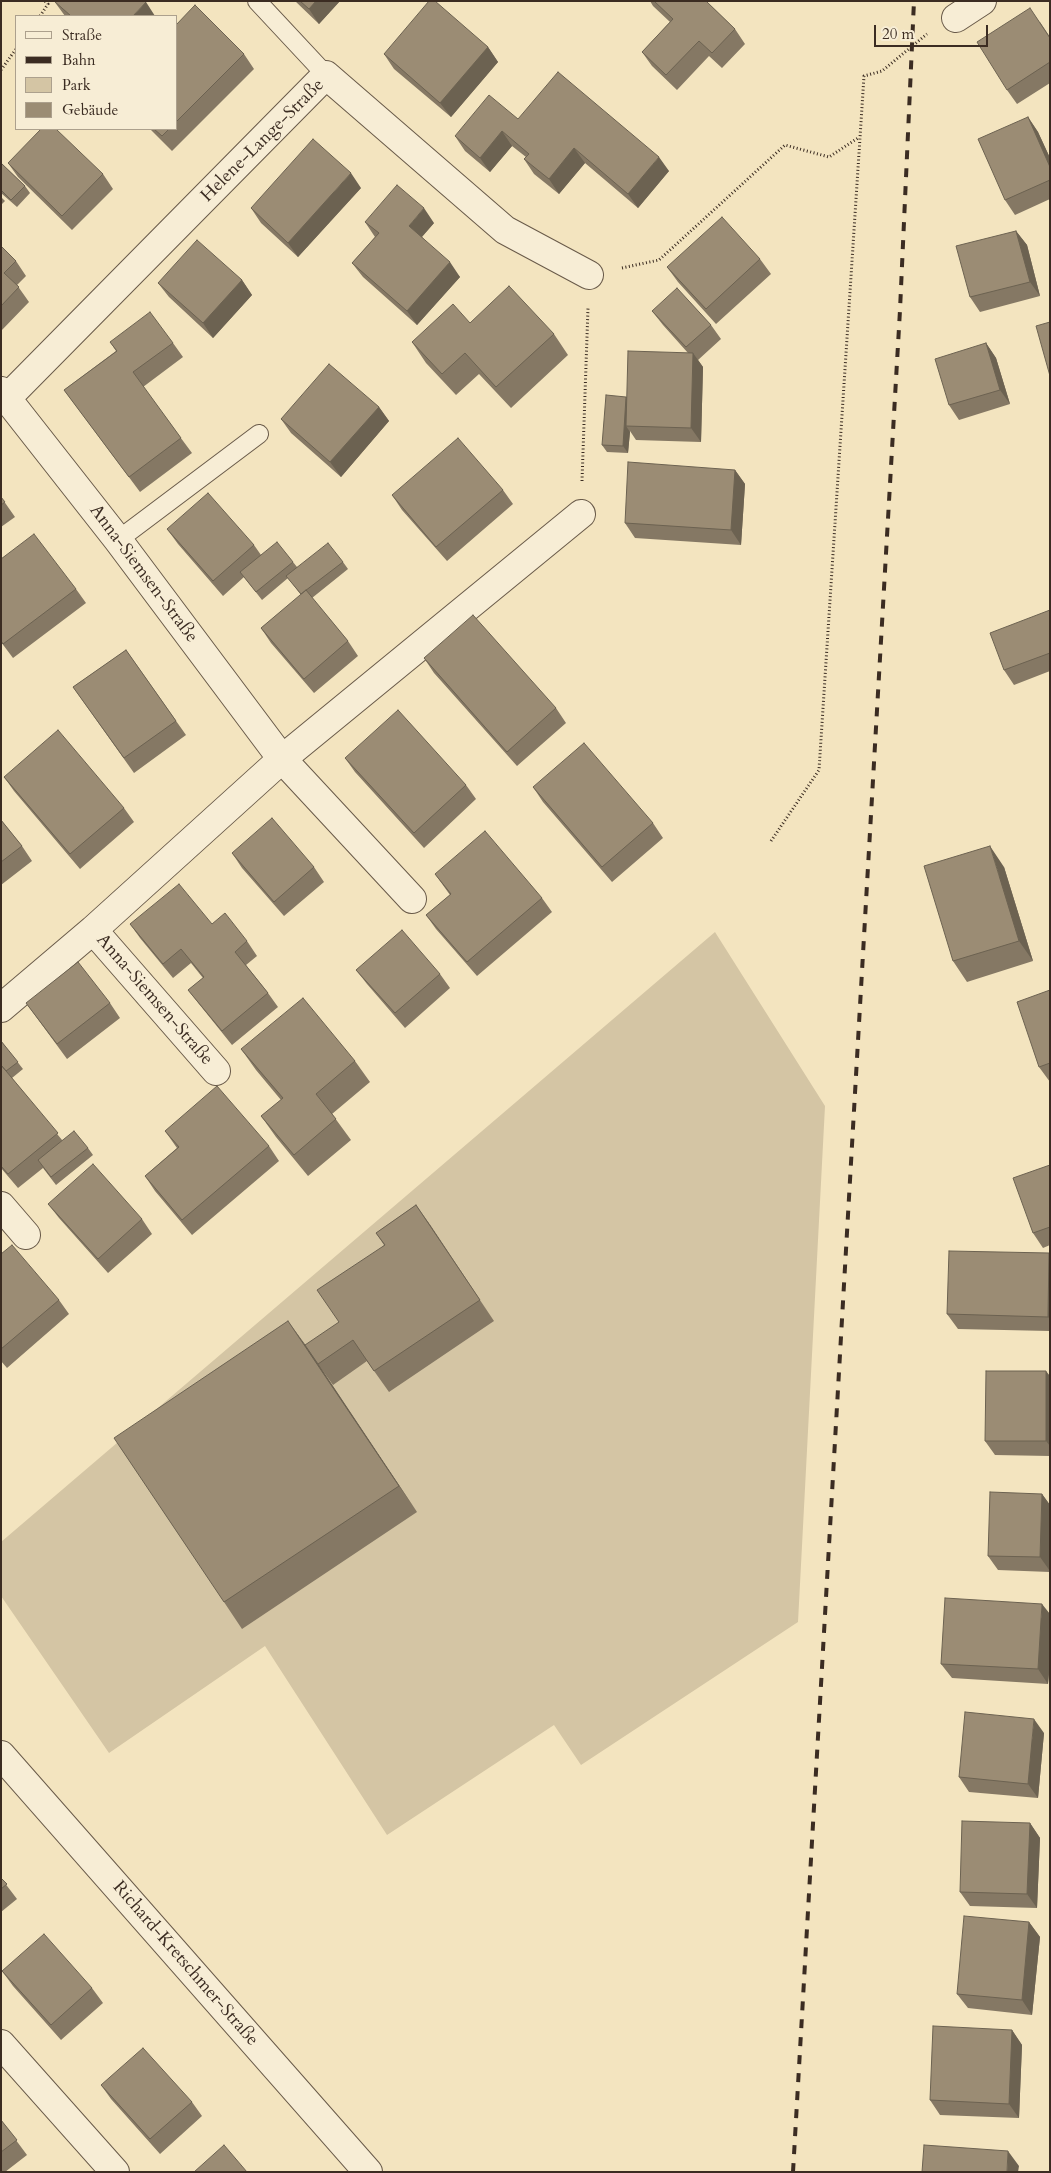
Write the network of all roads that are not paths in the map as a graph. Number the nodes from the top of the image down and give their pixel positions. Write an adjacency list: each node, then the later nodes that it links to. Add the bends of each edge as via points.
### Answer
1 (257, 1): 4 (lane)
2 (982, 1): 3 (street)
3 (956, 18)
4 (326, 75): 5 (street, Helene-Lange-Straße, via 505,230); 6 (street, Helene-Lange-Straße)
5 (589, 275)
6 (5, 394): 9 (street, Anna-Siemsen-Straße)
7 (258, 434): 9 (lane)
8 (581, 514): 10 (street, Anna-Siemsen-Straße)
9 (118, 540): 10 (street, Anna-Siemsen-Straße)
10 (282, 759): 11 (street, Anna-Siemsen-Straße); 12 (street, Anna-Siemsen-Straße)
11 (412, 899)
12 (93, 930): 13 (street, Anna-Siemsen-Straße); 14 (street, Anna-Siemsen-Straße)
13 (1, 1008)
14 (216, 1071)
15 (1, 1206): 16 (street)
16 (26, 1235)
17 (1, 1756): 20 (street, Richard-Kretschmer-Straße)
18 (1, 2044): 19 (street)
19 (115, 2172)
20 (368, 2172)

